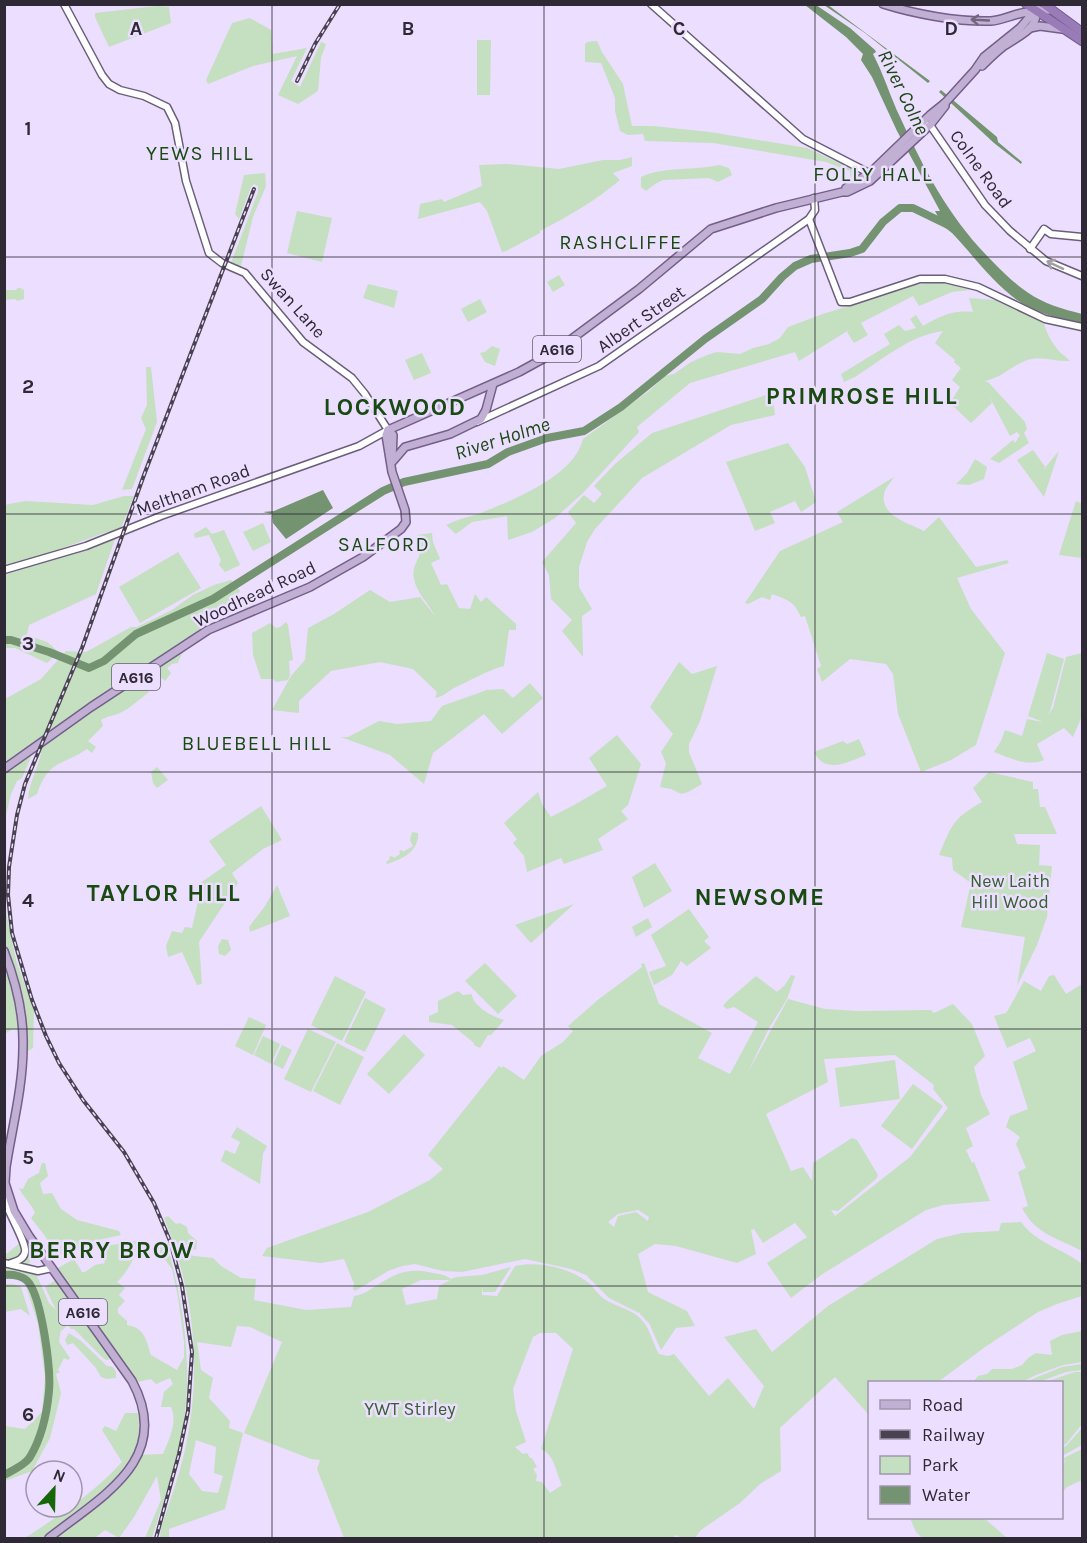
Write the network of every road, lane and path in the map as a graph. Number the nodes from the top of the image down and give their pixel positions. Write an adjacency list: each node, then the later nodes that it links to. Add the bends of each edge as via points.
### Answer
1 (64, 4): 26 (street, Swan Lane, via 109,84 167,107 175,123 182,163 209,253 245,273 303,342 352,378)
2 (651, 4): 14 (street, via 803,139)
3 (883, 4): 5 (main road, one-way to 3, via 997,20 974,20)
4 (1047, 7): 6 (main road); 9 (highway)
5 (1025, 8): 6 (highway); 7 (main road)
6 (1036, 8): 7 (main road); 8 (highway)
7 (1028, 25): 8 (main road); 11 (main road, A616, via 984,57)
8 (1062, 29): 10 (highway)
9 (1083, 32)
10 (1083, 41)
11 (945, 103): 12 (main road, A616); 13 (main road, A616)
12 (930, 125): 13 (main road, A616); 21 (street, Colne Road, via 985,205)
13 (913, 135): 15 (main road, A616)
14 (861, 168): 15 (street); 16 (street)
15 (872, 175): 16 (main road, A616); 17 (main road, A616, via 862,186)
16 (861, 179): 17 (main road, A616)
17 (842, 192): 18 (main road, A616)
18 (814, 198): 19 (street, via 815,210); 24 (main road, A616, via 711,229 550,355)
19 (809, 219): 23 (street, via 844,303 927,278 945,279 978,287 1046,319); 25 (street, Albert Street, via 599,366)
20 (1083, 237): 21 (street, via 1044,230)
21 (1030, 249): 22 (street, Colne Road, one-way to 21, via 1046,261)
22 (1083, 276)
23 (1083, 327)
24 (493, 384): 25 (main road, via 485,415); 26 (main road, A616)
25 (480, 420): 27 (main road, Albert Street, via 450,434 405,447)
26 (388, 430): 27 (main road, A616); 28 (street, Meltham Road, via 359,446 86,546)
27 (392, 464): 29 (main road, Woodhead Road / A616, via 406,517 401,529 310,587 208,630)
28 (4, 570)
29 (4, 769)
30 (4, 951): 31 (main road, A616, via 20,1001 24,1048)
31 (5, 1184): 34 (main road, A616, via 14,1211)
32 (4, 1198): 33 (street, via 26,1250 22,1258)
33 (8, 1263): 34 (street, via 38,1271)
34 (52, 1268): 35 (main road, A616, via 138,1392 146,1432 135,1463 115,1485)
35 (49, 1539)

